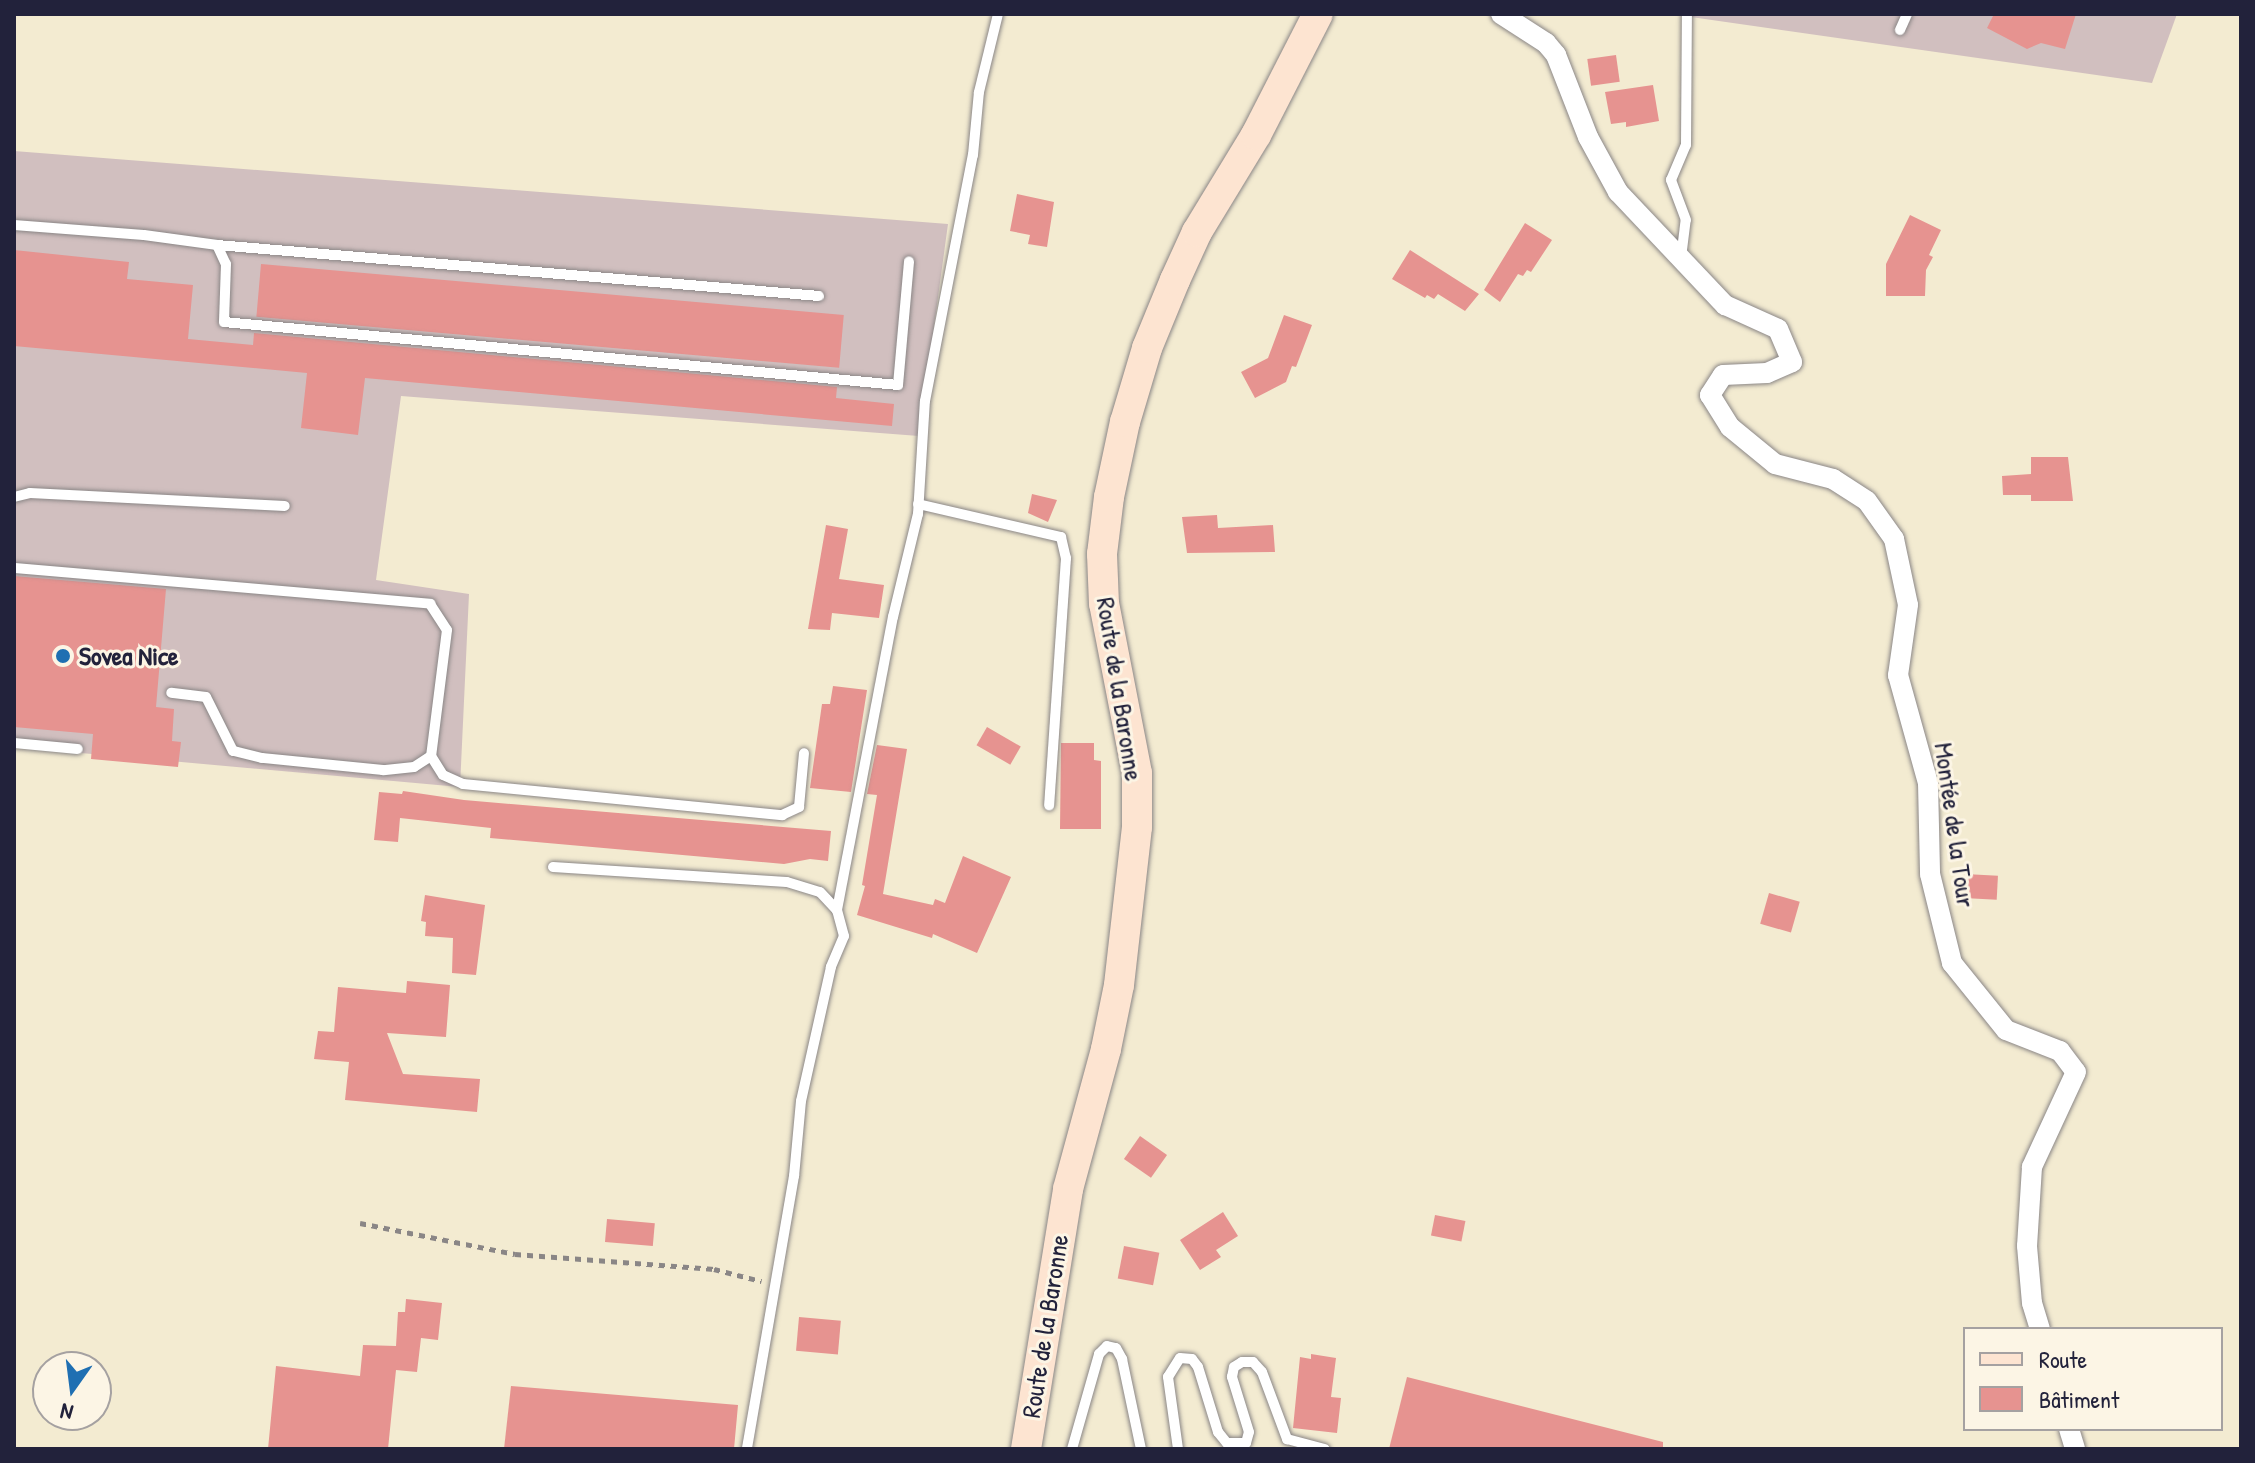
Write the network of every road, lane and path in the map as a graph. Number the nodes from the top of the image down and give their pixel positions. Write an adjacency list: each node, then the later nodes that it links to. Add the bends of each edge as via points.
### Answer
1 (998, 14): 13 (lane, via 979,92 973,155 925,401)
2 (1318, 14): 28 (main road, Route de la Baronne, via 1175,280 1147,348 1112,482 1102,554 1104,604 1137,773 1137,827 1119,985 1068,1189)
3 (1501, 14): 9 (street, Montée de la Tour, via 1556,55 1588,137 1618,192)
4 (1687, 14): 9 (lane, via 1686,145 1671,180 1686,220)
5 (1907, 14): 6 (lane)
6 (1900, 30)
7 (14, 225): 8 (lane)
8 (217, 245): 10 (lane, via 226,264 224,322 898,385); 11 (lane)
9 (1681, 260): 26 (street, Montée de la Tour, via 1725,305 1778,329 1792,362 1767,373 1723,375 1710,395 1730,427 1775,464 1833,479 1867,501 1894,539 1908,605 1898,675 1928,783 1930,874 1952,963 2006,1030 2060,1051 2076,1072 2032,1167 2027,1246)
10 (909, 261)
11 (819, 296)
12 (14, 497): 14 (lane, via 30,493)
13 (918, 504): 21 (lane, via 1061,537 1066,558); 23 (lane)
14 (285, 506)
15 (14, 568): 20 (lane, via 430,604 447,630)
16 (171, 693): 20 (lane, via 206,697 233,751 383,770 414,767)
17 (14, 743): 18 (lane)
18 (78, 749)
19 (804, 753): 20 (lane, via 799,807 782,815 463,784 443,775)
20 (431, 756)
21 (1049, 805)
22 (553, 867): 23 (lane, via 787,882 820,892)
23 (837, 910): 25 (lane, via 844,936 831,967 801,1101 794,1176)
24 (360, 1223): 25 (path, via 515,1254 714,1269)
25 (773, 1284): 27 (lane)
26 (2039, 1327)
27 (747, 1449)
28 (1026, 1449)
29 (1072, 1449): 30 (lane, via 1099,1354 1107,1346 1116,1348 1122,1359)
30 (1141, 1449)
31 (1178, 1449): 32 (lane, via 1168,1377 1180,1358 1192,1359 1198,1367 1218,1432 1227,1443 1246,1443 1249,1432 1232,1377 1234,1367 1253,1362 1262,1372 1287,1439)
32 (1325, 1449)

